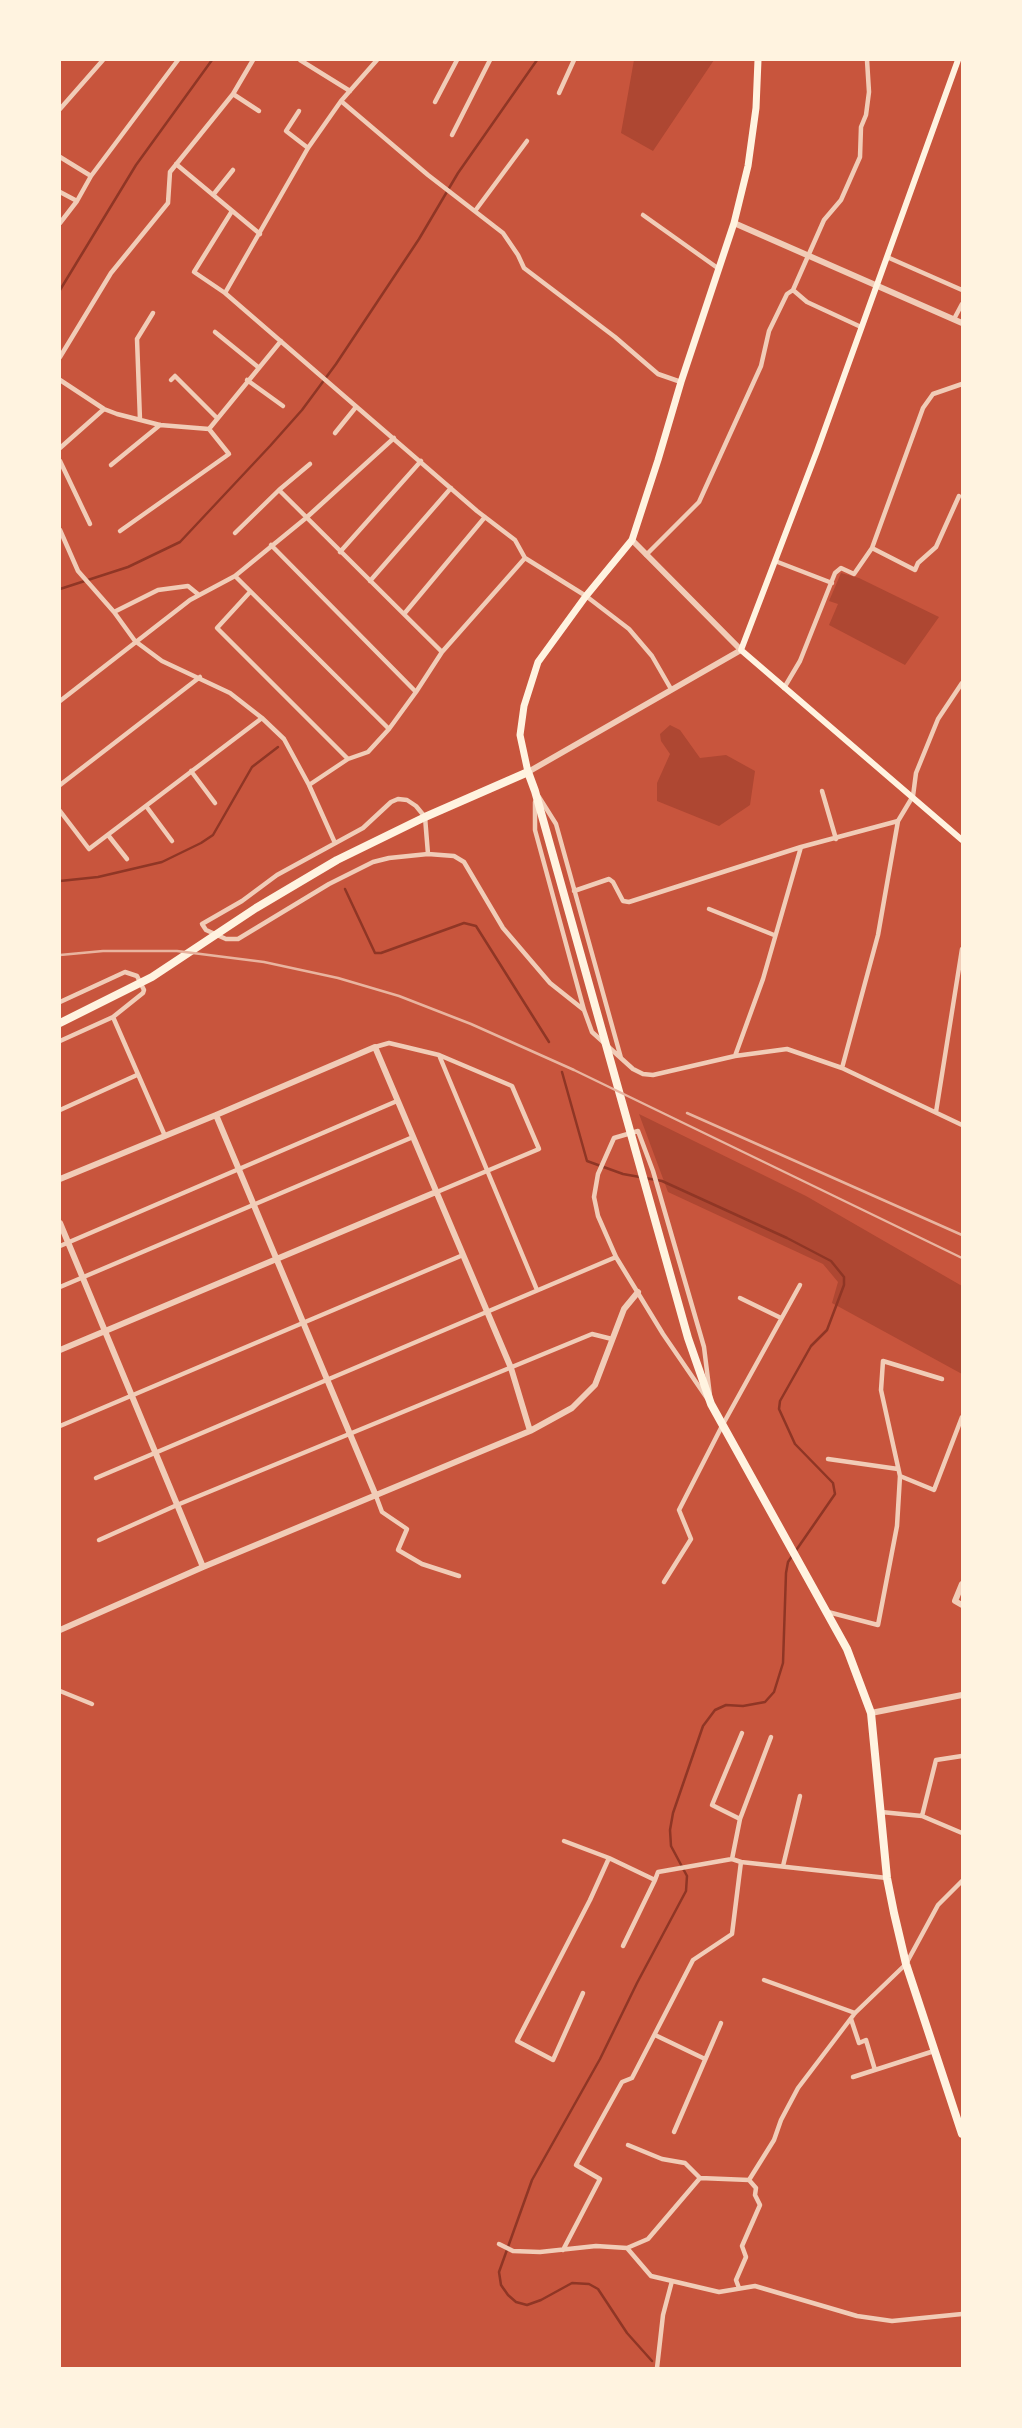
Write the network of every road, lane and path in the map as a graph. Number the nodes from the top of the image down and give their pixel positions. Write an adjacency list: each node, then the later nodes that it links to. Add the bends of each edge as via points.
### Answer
1 (103, 60): 17 (street)
2 (178, 60): 26 (street)
3 (253, 60): 14 (street)
4 (300, 60): 12 (street)
5 (377, 60): 12 (street)
6 (457, 60): 16 (street)
7 (490, 60): 20 (street)
8 (574, 60): 13 (street)
9 (758, 60): 34 (main road, via 748,166)
10 (867, 60): 36 (street, via 869,92 860,157)
11 (958, 60): 37 (main road)
12 (350, 91): 15 (street)
13 (559, 93)
14 (233, 94): 18 (street); 24 (street)
15 (341, 102): 22 (street); 31 (street)
16 (435, 102)
17 (60, 109)
18 (259, 111)
19 (299, 111): 22 (street, via 286,131)
20 (452, 135)
21 (527, 141): 31 (street)
22 (308, 148): 35 (street)
23 (60, 157): 26 (street)
24 (176, 164): 28 (street); 50 (street, via 170,172 168,203 111,273)
25 (233, 170): 28 (street)
26 (91, 176): 29 (street)
27 (60, 192): 29 (street)
28 (213, 195): 30 (street)
29 (77, 201): 33 (street)
30 (232, 211): 35 (street); 42 (street, via 194,272)
31 (475, 211): 55 (street, via 503,233 524,268 658,374)
32 (643, 215): 38 (street)
33 (60, 223)
34 (734, 223): 36 (street); 38 (main road)
35 (260, 234): 42 (street)
36 (809, 256): 39 (street); 40 (street)
37 (887, 257): 39 (main road); 41 (street)
38 (719, 269): 55 (main road)
39 (876, 285): 45 (street); 47 (main road)
40 (793, 290): 47 (street, via 807,302); 84 (street, via 769,331 761,366 699,502)
41 (962, 290)
42 (225, 293): 49 (street)
43 (962, 304): 45 (street)
44 (153, 313): 61 (street, via 137,339)
45 (954, 319): 46 (street)
46 (962, 323)
47 (861, 327): 86 (main road)
48 (215, 332): 51 (street)
49 (281, 341): 51 (street); 58 (street)
50 (60, 357)
51 (258, 367): 54 (street)
52 (60, 380): 59 (street)
53 (171, 380): 60 (street, via 175,376)
54 (247, 380): 57 (street); 60 (street)
55 (681, 382): 80 (main road)
56 (962, 384): 82 (street, via 933,394 923,408)
57 (283, 407)
58 (356, 407): 64 (street); 65 (street)
59 (104, 409): 61 (street); 66 (street)
60 (217, 418): 63 (street)
61 (140, 420): 62 (street)
62 (160, 425): 63 (street); 70 (street)
63 (209, 429): 78 (street, via 229,454)
64 (335, 433)
65 (394, 438): 68 (street); 75 (street)
66 (60, 449)
67 (60, 461): 76 (street)
68 (421, 461): 71 (street); 83 (street)
69 (310, 464): 72 (street)
70 (111, 465)
71 (451, 488): 74 (street); 88 (street)
72 (279, 490): 75 (street); 79 (street)
73 (959, 496): 82 (street, via 936,547 915,570)
74 (485, 517): 85 (street, via 515,540); 94 (street)
75 (306, 519): 81 (street); 83 (street)
76 (90, 524)
77 (60, 530): 93 (street, via 78,571)
78 (120, 531)
79 (235, 533)
80 (632, 540): 84 (street); 92 (main road)
81 (271, 545): 87 (street); 102 (street)
82 (872, 548): 89 (street, via 854,575 841,568)
83 (340, 552): 88 (street)
84 (646, 555): 96 (street)
85 (525, 558): 92 (street); 97 (street)
86 (775, 561): 89 (street); 96 (main road)
87 (235, 576): 90 (street); 91 (street)
88 (370, 581): 94 (street)
89 (832, 583): 100 (street, via 800,662)
90 (250, 592): 105 (street); 106 (street, via 217,628)
91 (199, 595): 93 (street, via 188,586 158,590); 95 (street)
92 (586, 596): 101 (street, via 640,640); 108 (main road, via 538,662 520,735)
93 (114, 612): 95 (street)
94 (404, 614): 97 (street)
95 (135, 641): 98 (street, via 162,661); 103 (street)
96 (741, 650): 100 (main road); 101 (street)
97 (442, 652): 102 (street)
98 (200, 677): 104 (street); 109 (street)
99 (962, 682): 113 (street, via 937,719 916,773)
100 (784, 688): 113 (main road)
101 (672, 690): 108 (street)
102 (416, 692): 105 (street)
103 (60, 701)
104 (262, 718): 107 (street); 110 (street, via 284,740)
105 (389, 729): 106 (street, via 368,752)
106 (348, 759): 110 (street)
107 (191, 771): 114 (street); 115 (street)
108 (528, 772): 111 (highway); 117 (highway)
109 (60, 785)
110 (309, 785): 123 (street)
111 (535, 791): 127 (street, via 556,824); 132 (street, via 535,830); 176 (highway, via 688,1338)
112 (822, 791): 120 (street)
113 (913, 796): 118 (street); 121 (main road)
114 (215, 803)
115 (146, 806): 119 (street); 122 (street)
116 (60, 811): 119 (street, via 89,849)
117 (425, 817): 123 (street, via 416,806 398,799 363,828); 125 (street); 134 (highway, via 337,860 152,977)
118 (898, 821): 120 (street); 140 (street, via 878,935)
119 (108, 835): 126 (street)
120 (835, 839): 124 (street)
121 (962, 840)
122 (172, 841)
123 (335, 843): 125 (street, via 202,924 226,939 238,939 373,862)
124 (801, 847): 127 (street, via 629,902 623,901 609,879); 129 (street)
125 (428, 854): 132 (street, via 462,860 503,928 550,983)
126 (127, 859)
127 (574, 891): 139 (street)
128 (709, 909): 129 (street)
129 (774, 935): 138 (street)
130 (962, 949): 144 (street)
131 (60, 1002): 133 (street, via 125,972 133,973 144,993)
132 (584, 1010): 139 (street, via 592,1032)
133 (113, 1017): 135 (street); 141 (street)
134 (60, 1023)
135 (60, 1041)
136 (375, 1047): 137 (street, via 389,1043); 142 (street); 145 (street)
137 (439, 1055): 150 (street); 150 (street, via 512,1086 539,1149)
138 (735, 1056): 139 (street, via 653,1075 633,1069); 140 (street, via 787,1049)
139 (621, 1059)
140 (842, 1068): 144 (street)
141 (137, 1075): 143 (street); 147 (street)
142 (397, 1101): 148 (street); 149 (street)
143 (60, 1110)
144 (936, 1112): 146 (street)
145 (216, 1115): 147 (street); 149 (street)
146 (962, 1125)
147 (165, 1136): 151 (street)
148 (413, 1137): 152 (street); 153 (street)
149 (239, 1169): 153 (street); 155 (street)
150 (488, 1171): 152 (street); 163 (street)
151 (60, 1179)
152 (436, 1192): 157 (street); 159 (street)
153 (254, 1204): 159 (street); 160 (street)
154 (60, 1223): 155 (street)
155 (68, 1242): 156 (street); 160 (street)
156 (60, 1246)
157 (463, 1255): 166 (street); 168 (street)
158 (616, 1257): 163 (street); 164 (street); 176 (street, via 598,1216 594,1197 598,1174 614,1138 638,1131 704,1347)
159 (277, 1259): 168 (street); 169 (street)
160 (82, 1277): 162 (street); 169 (street)
161 (800, 1284): 167 (street)
162 (60, 1287)
163 (537, 1290): 166 (street)
164 (638, 1292): 170 (street, via 624,1309); 176 (street)
165 (740, 1298): 167 (street)
166 (486, 1312): 172 (street); 174 (street)
167 (781, 1318): 179 (street)
168 (303, 1322): 174 (street); 175 (street)
169 (105, 1332): 171 (street); 175 (street)
170 (612, 1339): 172 (street, via 592,1334); 180 (street, via 595,1385 572,1408)
171 (60, 1350)
172 (511, 1368): 180 (street); 181 (street)
173 (942, 1379): 184 (street, via 883,1361 881,1390)
174 (327, 1380): 181 (street); 182 (street)
175 (132, 1396): 178 (street); 182 (street)
176 (711, 1404): 179 (highway)
177 (962, 1417): 185 (street, via 934,1490)
178 (60, 1426)
179 (722, 1426): 192 (street, via 679,1510 691,1539); 195 (highway)
180 (530, 1431): 187 (street)
181 (350, 1434): 187 (street); 188 (street)
182 (155, 1453): 186 (street); 188 (street)
183 (828, 1460): 184 (street)
184 (898, 1469): 185 (street)
185 (900, 1476): 195 (street, via 897,1526 878,1625)
186 (96, 1478)
187 (376, 1496): 190 (street); 191 (street, via 382,1512 407,1529 398,1550)
188 (177, 1505): 189 (street); 190 (street)
189 (99, 1540)
190 (203, 1567): 196 (street)
191 (459, 1576)
192 (664, 1582)
193 (962, 1584): 194 (street, via 955,1601)
194 (962, 1605)
195 (828, 1612): 200 (highway)
196 (60, 1630)
197 (60, 1690): 199 (street)
198 (962, 1695): 200 (street)
199 (92, 1704)
200 (871, 1713): 205 (highway)
201 (741, 1734): 207 (street, via 712,1805)
202 (771, 1737): 207 (street)
203 (962, 1756): 206 (street, via 936,1760)
204 (800, 1796): 213 (street)
205 (881, 1812): 206 (street); 214 (highway)
206 (922, 1816): 208 (street)
207 (740, 1819): 211 (street)
208 (962, 1833)
209 (564, 1841): 210 (street)
210 (609, 1858): 215 (street); 220 (street, via 517,2041 553,2060)
211 (732, 1858): 212 (street); 215 (street, via 658,1872)
212 (741, 1862): 213 (street); 224 (street, via 732,1934 693,1960)
213 (783, 1866): 214 (street)
214 (887, 1878): 218 (highway)
215 (655, 1880): 217 (street)
216 (962, 1882): 218 (street, via 938,1905)
217 (623, 1946)
218 (906, 1965): 221 (street); 225 (highway)
219 (764, 1980): 221 (street)
220 (583, 1993)
221 (855, 2013): 222 (street)
222 (850, 2019): 227 (street, via 859,2043 866,2040); 233 (street, via 798,2088)
223 (720, 2023): 226 (street)
224 (656, 2035): 226 (street); 236 (street, via 632,2078 622,2082 576,2165 600,2179)
225 (935, 2050): 227 (street); 230 (highway)
226 (705, 2059): 229 (street)
227 (875, 2070): 228 (street)
228 (853, 2077)
229 (674, 2132)
230 (962, 2134)
231 (628, 2145): 232 (street, via 685,2163)
232 (700, 2178): 233 (street); 235 (street, via 648,2239)
233 (749, 2180): 238 (street, via 760,2205 742,2246 746,2257 736,2280)
234 (499, 2244): 236 (street, via 513,2250)
235 (627, 2248): 236 (street); 237 (street, via 652,2276)
236 (564, 2250)
237 (672, 2281): 238 (street, via 719,2292); 240 (street)
238 (739, 2288): 239 (street, via 755,2286 892,2321)
239 (962, 2314)
240 (657, 2368)

